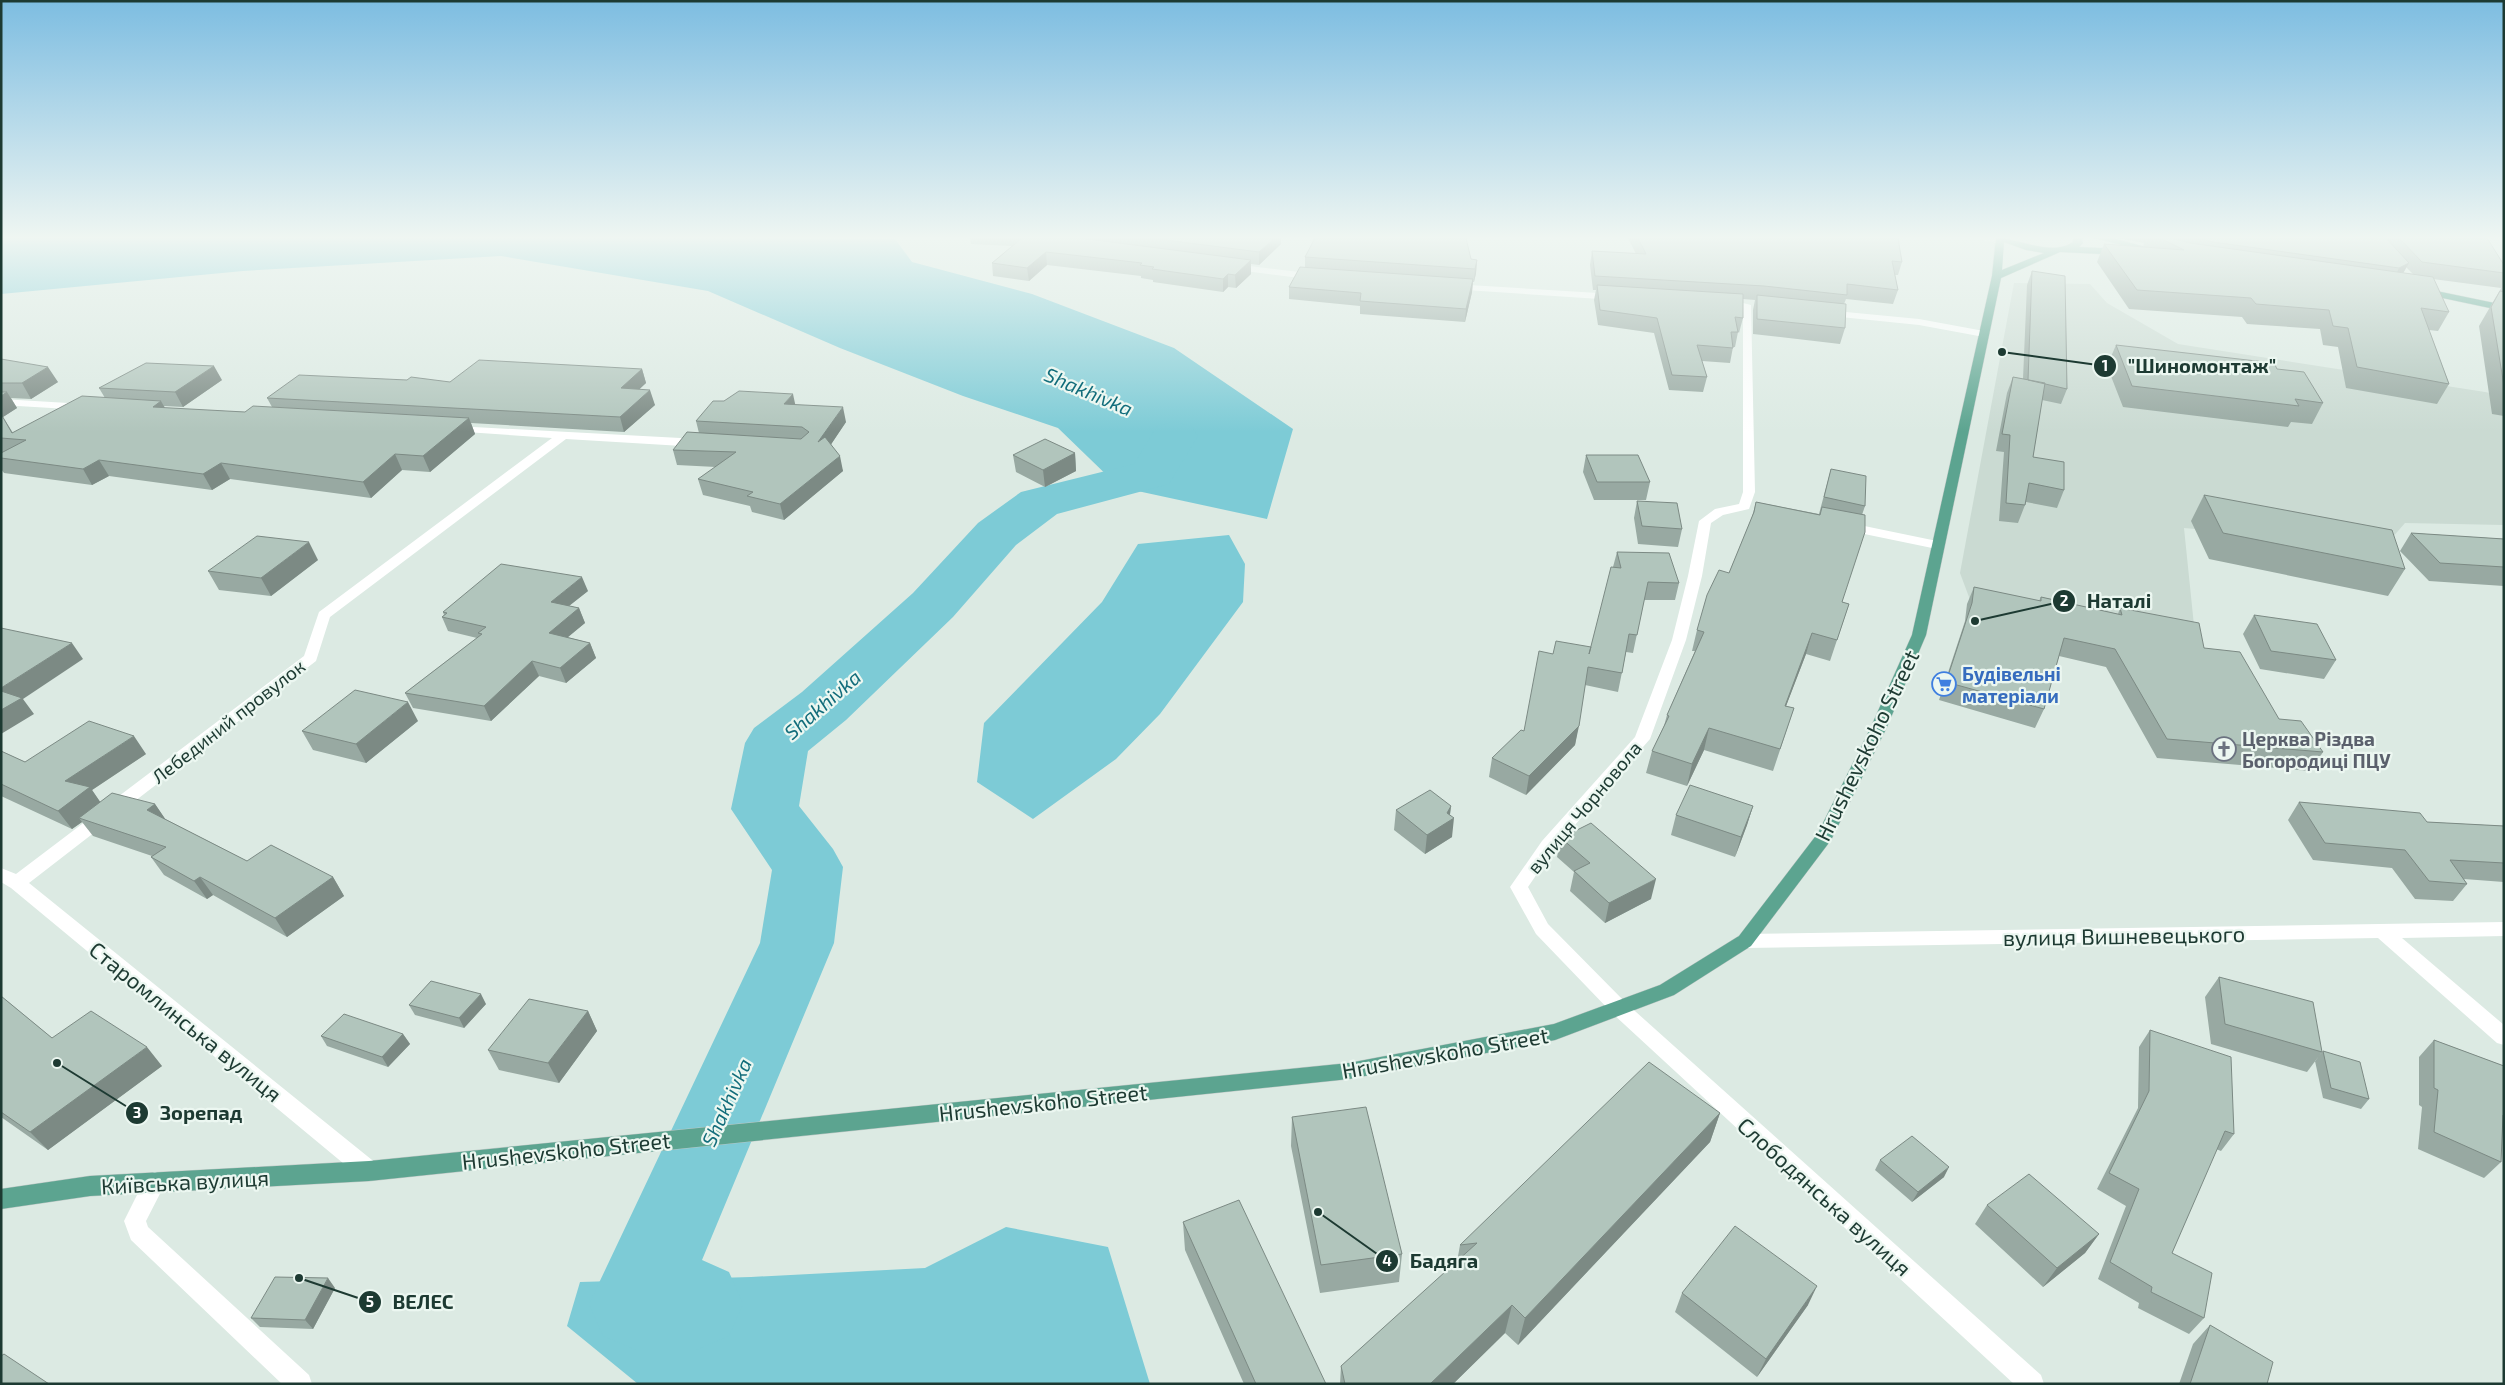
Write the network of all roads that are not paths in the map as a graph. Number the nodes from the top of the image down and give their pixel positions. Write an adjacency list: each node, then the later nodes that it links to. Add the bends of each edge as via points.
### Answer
1 (1992, 303): 6 (main road, Hrushevskoho Street)
2 (2477, 303): 4 (main road)
3 (1745, 305): 18 (street, вулиця Чорновола, via 1750,507 1719,512 1705,521 1680,640 1642,739 1548,845 1519,887 1542,929)
4 (2504, 308)
5 (1814, 311): 6 (street, via 1919,322)
6 (1984, 334): 13 (main road, Hrushevskoho Street)
7 (1, 402): 8 (street)
8 (100, 408)
9 (444, 428): 10 (street)
10 (562, 436): 11 (street); 14 (street, Лебединий провулок, via 324,615 311,658)
11 (708, 443)
12 (1832, 523): 13 (street)
13 (1937, 545): 17 (main road, Hrushevskoho Street, via 1918,635 1878,729 1825,836)
14 (9, 879): 20 (street, Старомлинська вулиця)
15 (2504, 929): 16 (street, вулиця Вишневецького)
16 (2382, 931): 17 (street, вулиця Вишневецького); 19 (street)
17 (1745, 941): 18 (main road, Hrushevskoho Street, via 1667,990)
18 (1620, 1008): 20 (main road, Hrushevskoho Street, via 1555,1032 1349,1071); 24 (street, Слободянська вулиця)
19 (2504, 1037)
20 (369, 1171): 21 (main road, Київська вулиця)
21 (155, 1182): 22 (main road, Київська вулиця, via 90,1186); 23 (street, via 135,1221 139,1233)
22 (1, 1199)
23 (300, 1384)
24 (2032, 1384)

